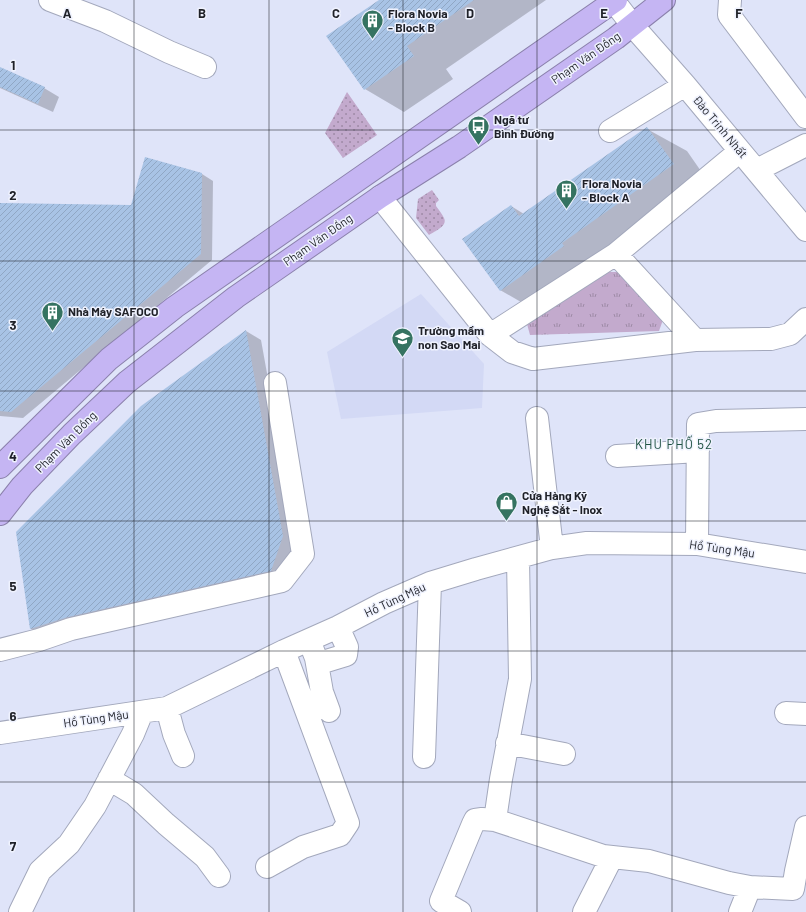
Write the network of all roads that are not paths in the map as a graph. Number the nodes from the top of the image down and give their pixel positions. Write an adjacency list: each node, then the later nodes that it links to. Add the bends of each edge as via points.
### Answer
1 (50, 0): 6 (street, via 105,21)
2 (615, 0): 5 (street, Đào Trinh Nhất); 24 (highway, via 175,307 109,359)
3 (664, 0): 5 (highway, Phạm Văn Đồng)
4 (730, 0): 8 (street, via 729,15)
5 (633, 26): 7 (street, Đào Trinh Nhất); 13 (highway, Phạm Văn Đồng)
6 (205, 67)
7 (685, 85): 9 (street); 11 (street, Đào Trinh Nhất)
8 (806, 117)
9 (610, 131)
10 (806, 144): 12 (street)
11 (740, 151): 12 (street, Đào Trinh Nhất); 15 (street)
12 (756, 170): 14 (street, Đào Trinh Nhất)
13 (380, 197): 17 (street); 25 (highway, Phạm Văn Đồng, via 236,298 127,382 72,434 22,486)
14 (806, 230)
15 (616, 254): 17 (street); 18 (street)
16 (806, 319): 18 (street, via 790,334 771,339)
17 (490, 335): 18 (street, via 512,352 533,359)
18 (695, 340)
19 (275, 384): 32 (street, via 303,554 282,581 70,629)
20 (537, 418): 27 (street)
21 (806, 419): 22 (street, via 716,421 698,424)
22 (698, 451): 23 (street); 26 (street)
23 (617, 456)
24 (0, 467)
25 (0, 514)
26 (697, 544): 27 (street, Hồ Tùng Mậu, via 587,543); 29 (street, Hồ Tùng Mậu)
27 (552, 548): 28 (street, Hồ Tùng Mậu)
28 (518, 558): 30 (street, Hồ Tùng Mậu); 38 (street, via 520,679)
29 (806, 562)
30 (430, 583): 31 (street, Hồ Tùng Mậu, via 338,627); 41 (street)
31 (312, 649): 33 (street, Hồ Tùng Mậu); 35 (street)
32 (0, 650)
33 (284, 651): 34 (street, Hồ Tùng Mậu); 46 (street, via 348,823 340,835 303,847)
34 (167, 708): 36 (street, Hồ Tùng Mậu); 40 (street)
35 (329, 711)
36 (142, 712): 37 (street, Hồ Tùng Mậu); 42 (street)
37 (0, 733)
38 (508, 743): 39 (street); 43 (street)
39 (564, 754)
40 (183, 756)
41 (424, 757)
42 (109, 779): 47 (street, via 134,794 205,857); 50 (street, via 95,806 69,844 40,871)
43 (495, 820): 45 (street); 51 (street, via 475,820 441,901)
44 (806, 827): 49 (street, via 796,871)
45 (612, 857): 48 (street, via 649,861); 52 (street)
46 (267, 867)
47 (219, 876)
48 (750, 887): 49 (street); 53 (street)
49 (799, 891)
50 (20, 912)
51 (460, 912)
52 (584, 912)
53 (740, 912)

